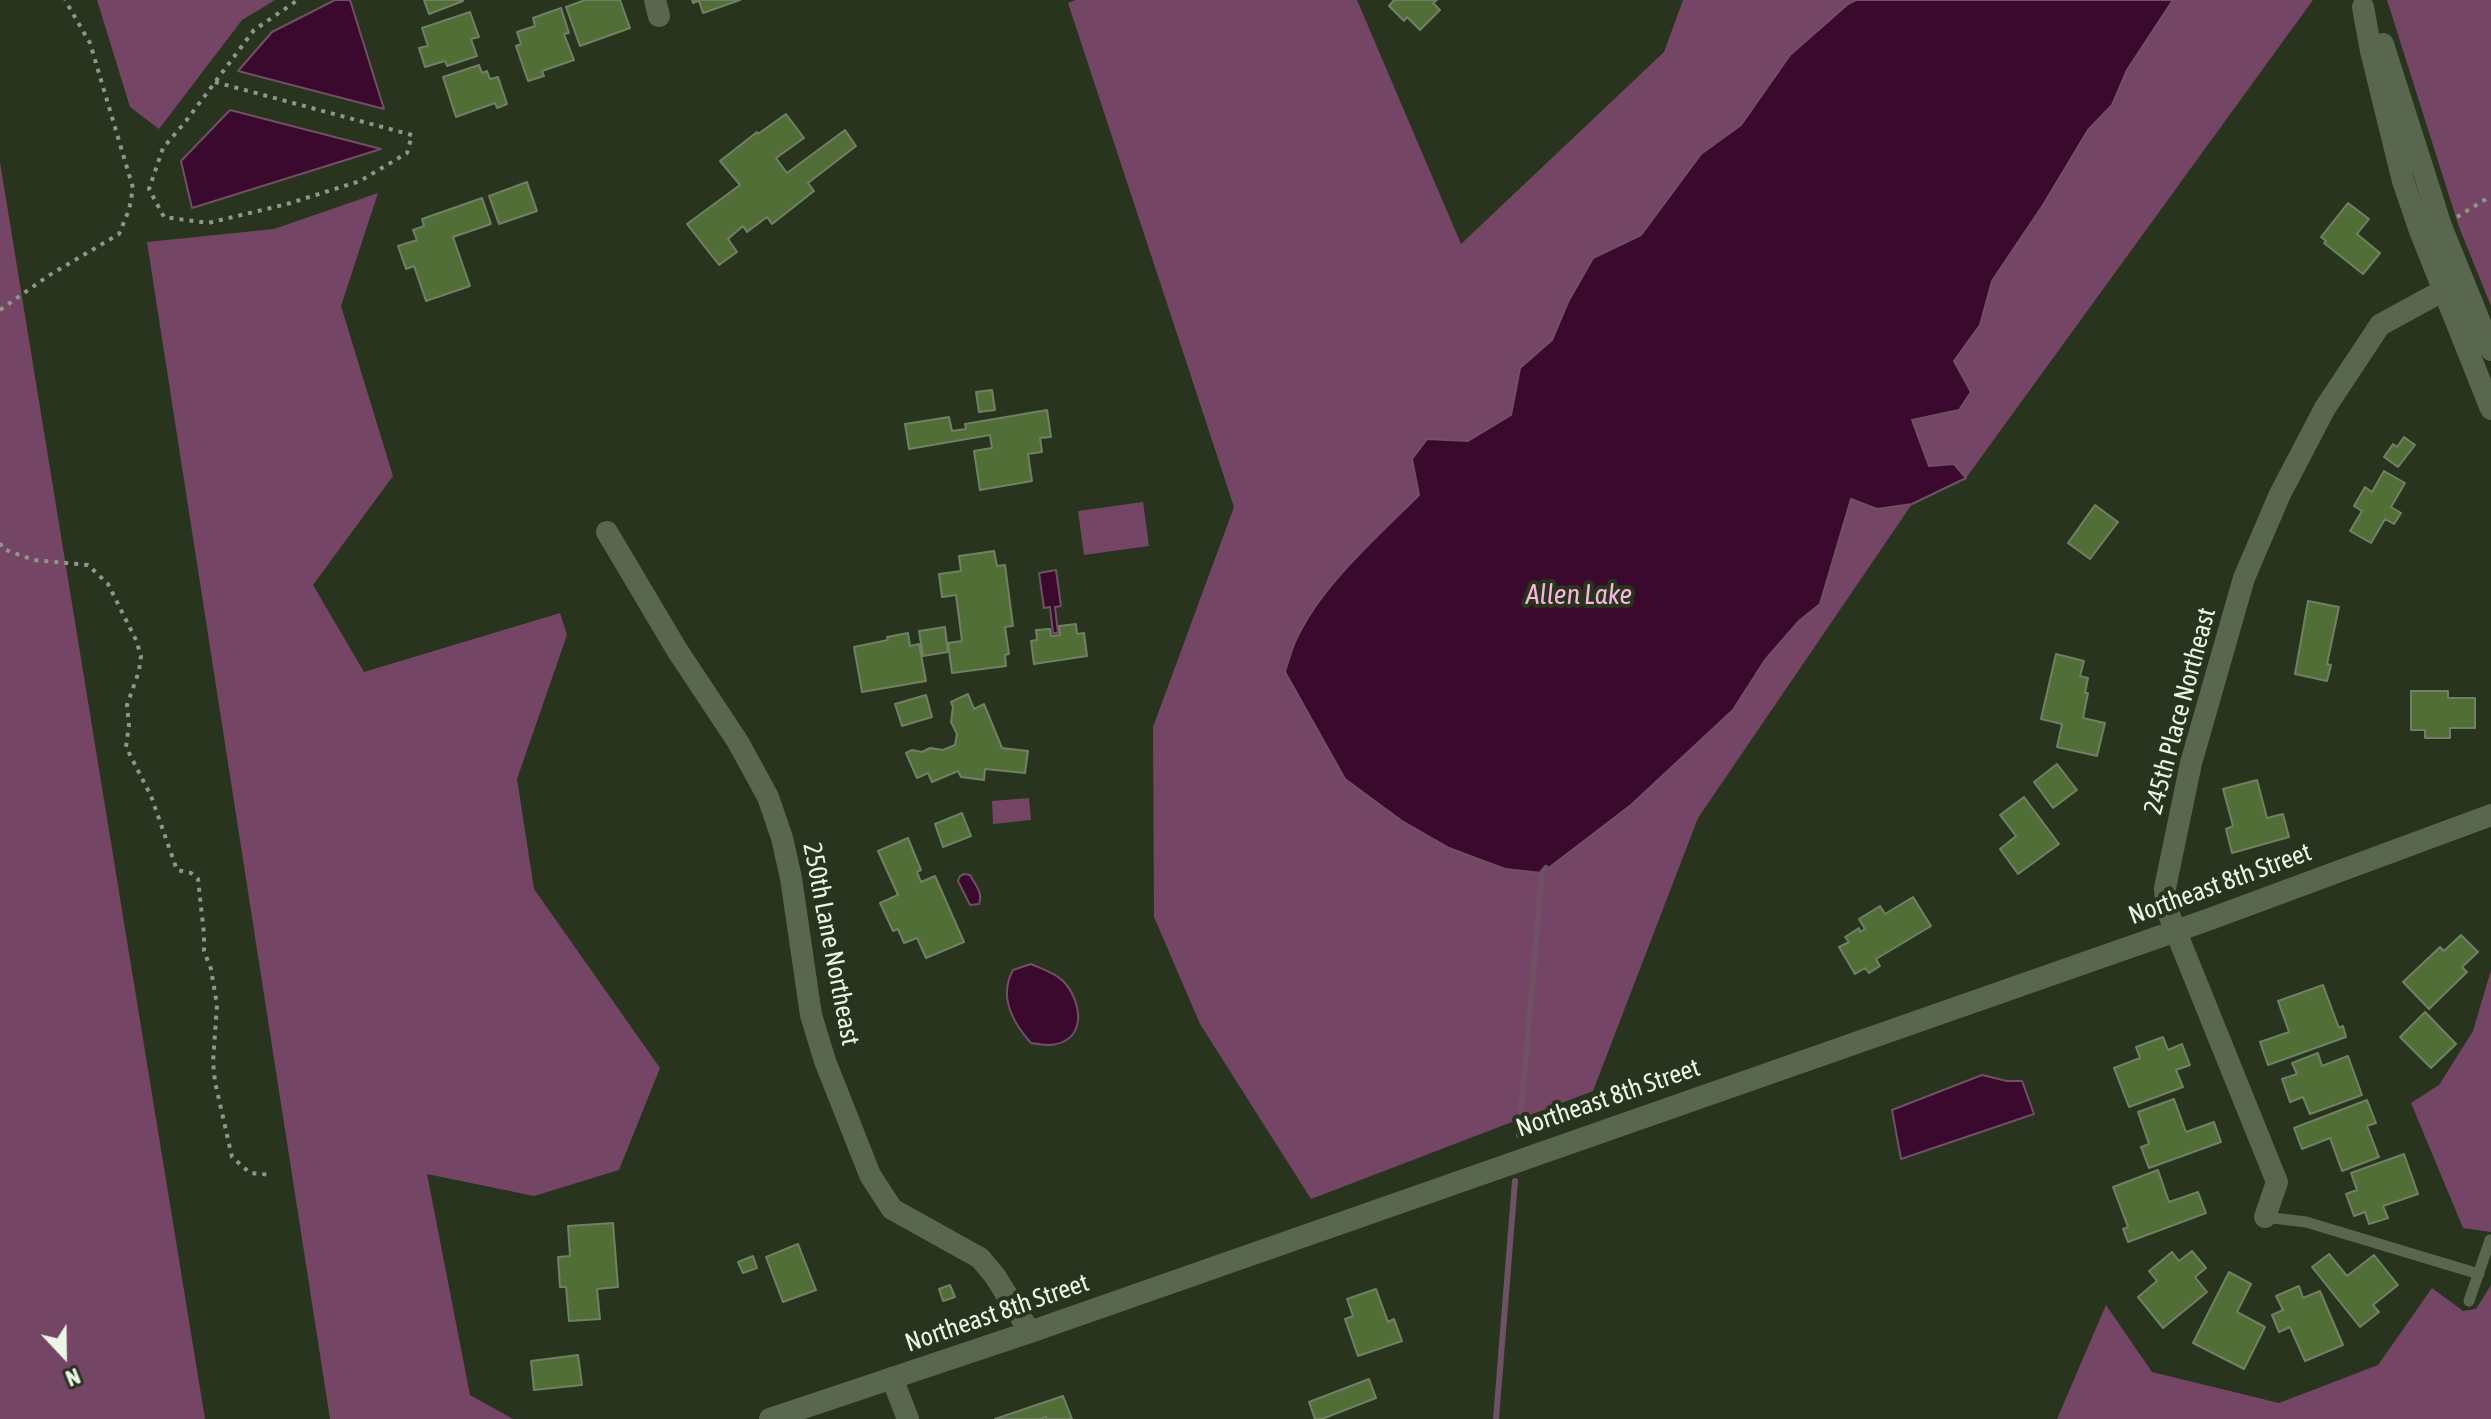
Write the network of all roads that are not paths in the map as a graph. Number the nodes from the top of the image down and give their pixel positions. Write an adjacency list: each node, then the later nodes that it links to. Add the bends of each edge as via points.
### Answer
1 (2362, 4): 2 (street, via 2371,51)
2 (2414, 176): 3 (street, via 2441,226); 3 (street, via 2420,231)
3 (2454, 287): 4 (street); 5 (street); 10 (street, 245th Place Northeast, via 2380,325 2325,408 2280,494 2244,578 2191,763 2165,888)
4 (2491, 350)
5 (2491, 409)
6 (607, 532): 15 (street, 250th Lane Northeast, via 768,797 791,878 811,1015 881,1196 892,1209 980,1258)
7 (2491, 804): 9 (street, Northeast 8th Street)
8 (2491, 815): 9 (street, Northeast 8th Street)
9 (2464, 825): 10 (street, Northeast 8th Street)
10 (2175, 931): 11 (street, 245th Place Northeast, via 2277,1182); 15 (street, Northeast 8th Street)
11 (2265, 1217): 13 (lane, via 2306,1222)
12 (2490, 1240): 13 (lane)
13 (2479, 1274): 14 (lane)
14 (2469, 1301)
15 (1030, 1332): 16 (street, Northeast 8th Street)
16 (892, 1378): 17 (street, Northeast 8th Street); 18 (street)
17 (770, 1419)
18 (908, 1419)

